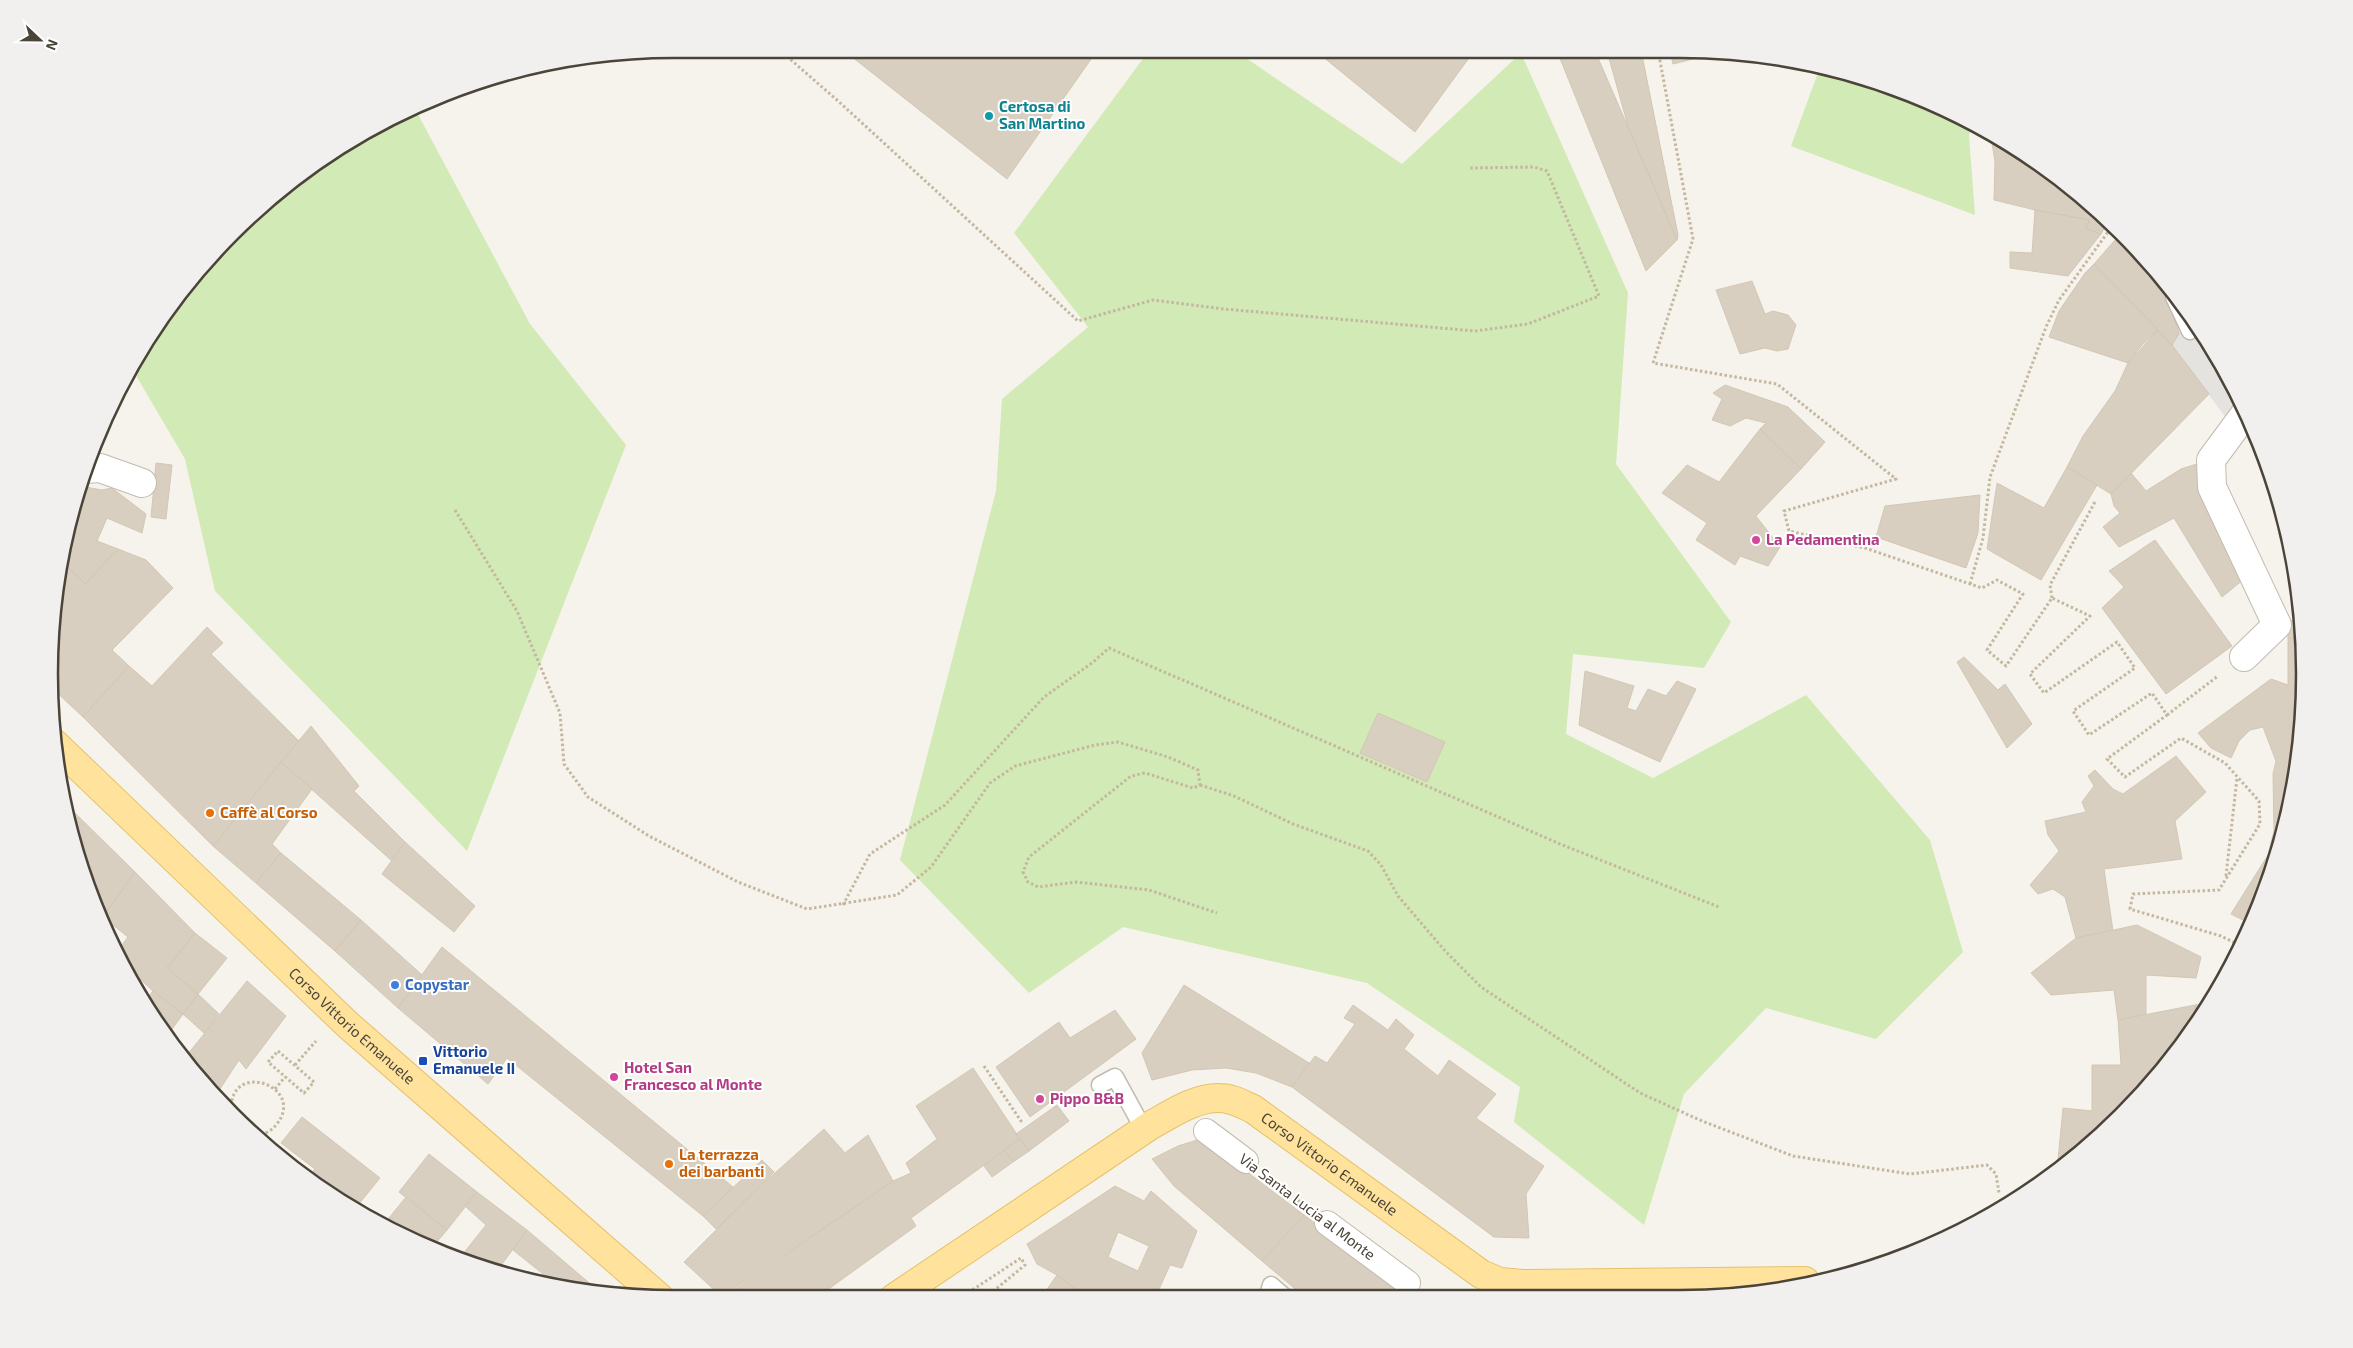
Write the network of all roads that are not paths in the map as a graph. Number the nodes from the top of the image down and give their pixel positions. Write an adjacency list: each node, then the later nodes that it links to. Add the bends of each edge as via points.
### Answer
1 (2187, 324): 2 (lane)
2 (2190, 331)
3 (2241, 420): 6 (street, via 2211,460 2212,487 2277,625)
4 (93, 469): 5 (street, via 100,468)
5 (142, 483)
6 (2234, 665)
7 (63, 751): 15 (main road, Corso Vittorio Emanuele, via 348,1025)
8 (1100, 1084): 9 (lane, via 1115,1077)
9 (1144, 1130): 13 (main road, Corso Vittorio Emanuele, via 1203,1100 1234,1100 1253,1109 1481,1274 1500,1282 1559,1285); 16 (main road, Corso Vittorio Emanuele)
10 (1206, 1131): 11 (street, Via Santa Lucia al Monte)
11 (1246, 1161)
12 (1327, 1223): 14 (street, Via Santa Lucia al Monte)
13 (1783, 1281)
14 (1408, 1283)
15 (650, 1289)
16 (906, 1290)

